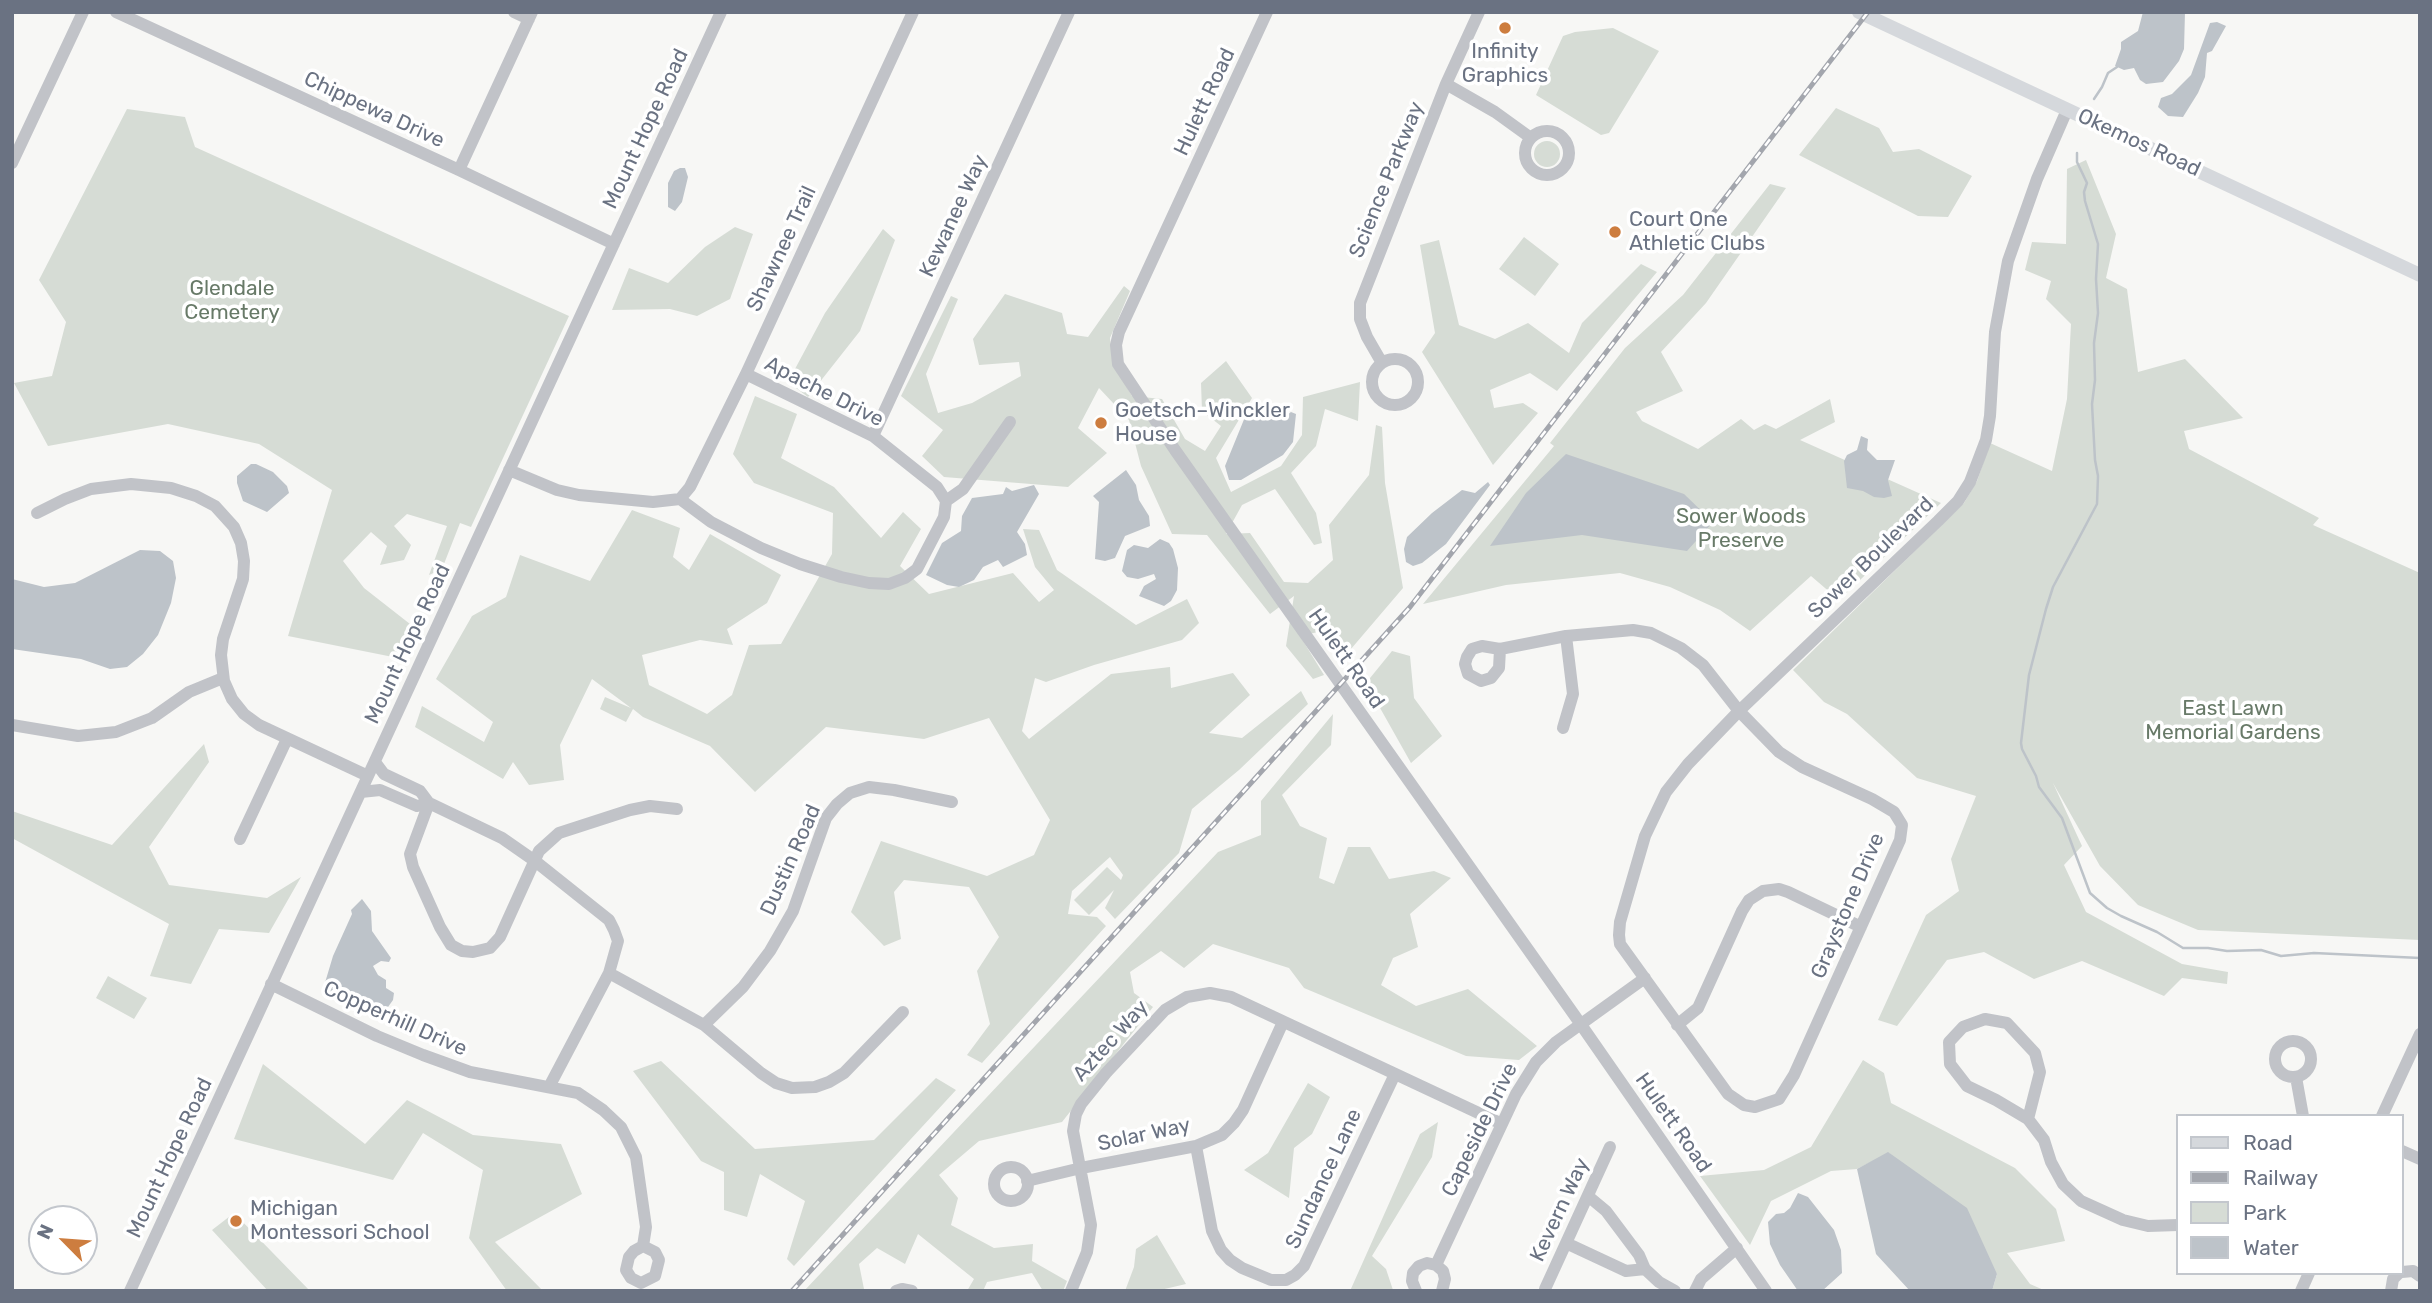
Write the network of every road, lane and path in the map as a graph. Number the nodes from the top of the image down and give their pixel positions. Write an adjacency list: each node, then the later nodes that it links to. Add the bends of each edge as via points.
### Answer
1 (83, 12): 14 (street)
2 (116, 12): 15 (street, Chippewa Drive)
3 (514, 12): 10 (street)
4 (722, 12): 16 (street, Mount Hope Road)
5 (913, 12): 19 (street, Shawnee Trail)
6 (1069, 12): 21 (street, Kewanee Way)
7 (1267, 12): 47 (street, Hulett Road, via 1119,332 1118,364)
8 (1479, 12): 11 (street, Science Parkway)
9 (1859, 12): 12 (main road, Okemos Road)
10 (531, 16): 15 (street)
11 (1446, 84): 13 (street); 18 (street, Science Parkway, via 1360,303 1360,319)
12 (2067, 110): 17 (main road, Okemos Road); 29 (street, Sower Boulevard, via 2008,261 1995,332 1986,440 1970,482 1938,522)
13 (1531, 138)
14 (12, 163)
15 (459, 170): 16 (street, Chippewa Drive)
16 (614, 244): 22 (street, Mount Hope Road)
17 (2420, 275)
18 (1382, 363)
19 (746, 374): 21 (street, Apache Drive); 23 (street, Shawnee Trail, via 691,487)
20 (1010, 422): 24 (street, via 963,489)
21 (873, 436): 24 (street, Apache Drive, via 937,487)
22 (509, 470): 23 (street, via 557,491 579,495 653,502); 33 (street, Mount Hope Road)
23 (680, 499): 24 (street, via 711,522 800,564 841,577 889,584 917,569 944,517)
24 (946, 501)
25 (37, 513): 28 (street, via 90,489 131,484 184,491 222,512 238,535 244,561 222,647)
26 (1566, 636): 27 (street, Graystone Drive); 29 (street, Graystone Drive, via 1633,630 1665,639 1703,665); 31 (street, via 1573,694)
27 (1500, 649)
28 (223, 678): 30 (street, via 189,692 152,718 116,732 78,736); 32 (street, via 244,714)
29 (1739, 711): 41 (street, Graystone Drive, via 1779,752 1802,767 1895,812 1902,825 1900,840); 43 (street, Sower Boulevard, via 1666,792 1645,836 1619,935 1620,944)
30 (12, 725)
31 (1563, 728)
32 (287, 739): 34 (street); 39 (street)
33 (375, 762): 34 (street, Mount Hope Road); 37 (street, via 384,774 420,791)
34 (368, 776): 35 (street, Mount Hope Road)
35 (360, 792): 37 (street, via 380,790 417,806); 44 (street, Mount Hope Road)
36 (952, 802): 48 (street, Dustin Road, via 869,787 837,803 826,818 793,911 770,951)
37 (429, 803): 40 (street, via 502,838); 40 (street, via 410,854 440,927 462,951 482,952 500,937)
38 (677, 809): 40 (street, via 650,806 574,827 548,842)
39 (240, 839)
40 (535, 861): 42 (street, via 608,920 618,941)
41 (1861, 927): 49 (street, via 1779,889 1763,891 1742,911 1698,1008); 49 (street, Graystone Drive, via 1794,1075 1779,1098 1755,1107 1736,1101)
42 (609, 973): 48 (street); 53 (street)
43 (1645, 978): 47 (street, Capeside Drive); 49 (street, Graystone Drive)
44 (271, 984): 53 (street, Copperhill Drive, via 377,1036 470,1072); 76 (street, Mount Hope Road)
45 (903, 1012): 48 (street, via 844,1073 815,1087 776,1083)
46 (1283, 1021): 51 (street, Aztec Way); 58 (street, Solar Way, via 1239,1117 1222,1135); 62 (street, Aztec Way, via 1217,994 1195,995 1172,1004 1078,1109 1073,1131)
47 (1581, 1024): 57 (street, Capeside Drive, via 1535,1062); 68 (street, Hulett Road)
48 (705, 1025)
49 (1677, 1025)
50 (2420, 1034): 55 (street)
51 (1395, 1074): 57 (street, Aztec Way); 58 (street, Sundance Lane, via 1307,1261 1290,1278 1271,1280 1236,1264 1220,1250 1212,1231)
52 (2296, 1077): 54 (street)
53 (549, 1087): 67 (street, Copperhill Drive, via 578,1093 621,1127 636,1157 646,1227)
54 (2303, 1114)
55 (2383, 1114)
56 (2028, 1119): 56 (street, via 1967,1086 1950,1064 1949,1041 1963,1027 1985,1018 2007,1023 2035,1053 2040,1072); 65 (street, via 2045,1140 2063,1184 2081,1201 2123,1220 2148,1226)
57 (1502, 1124): 69 (street, Capeside Drive)
58 (1196, 1146): 62 (street, Solar Way)
59 (1611, 1147): 64 (street, Kevern Way)
60 (2404, 1152): 61 (street)
61 (2420, 1159)
62 (1081, 1168): 63 (street, Solar Way); 79 (street, Aztec Way, via 1091,1234)
63 (1027, 1181)
64 (1588, 1195): 66 (street, Kevern Way); 70 (street, via 1606,1212)
65 (2176, 1225)
66 (1566, 1243): 70 (street, via 1626,1271); 75 (street, Kevern Way)
67 (643, 1246)
68 (1737, 1248): 83 (street, via 1701,1279); 84 (street, Hulett Road)
69 (1436, 1265): 80 (street, via 1427,1263 1416,1269 1412,1281); 81 (street, via 1444,1275)
70 (1645, 1269): 82 (street)
71 (2404, 1272): 74 (street)
72 (2308, 1275): 85 (street)
73 (2398, 1275): 86 (street)
74 (2420, 1276)
75 (1545, 1289)
76 (130, 1291)
77 (896, 1291): 78 (street)
78 (912, 1291)
79 (1071, 1291)
80 (1416, 1291)
81 (1441, 1291)
82 (1675, 1291)
83 (1695, 1291)
84 (1766, 1291)
85 (2301, 1291)
86 (2391, 1291)

